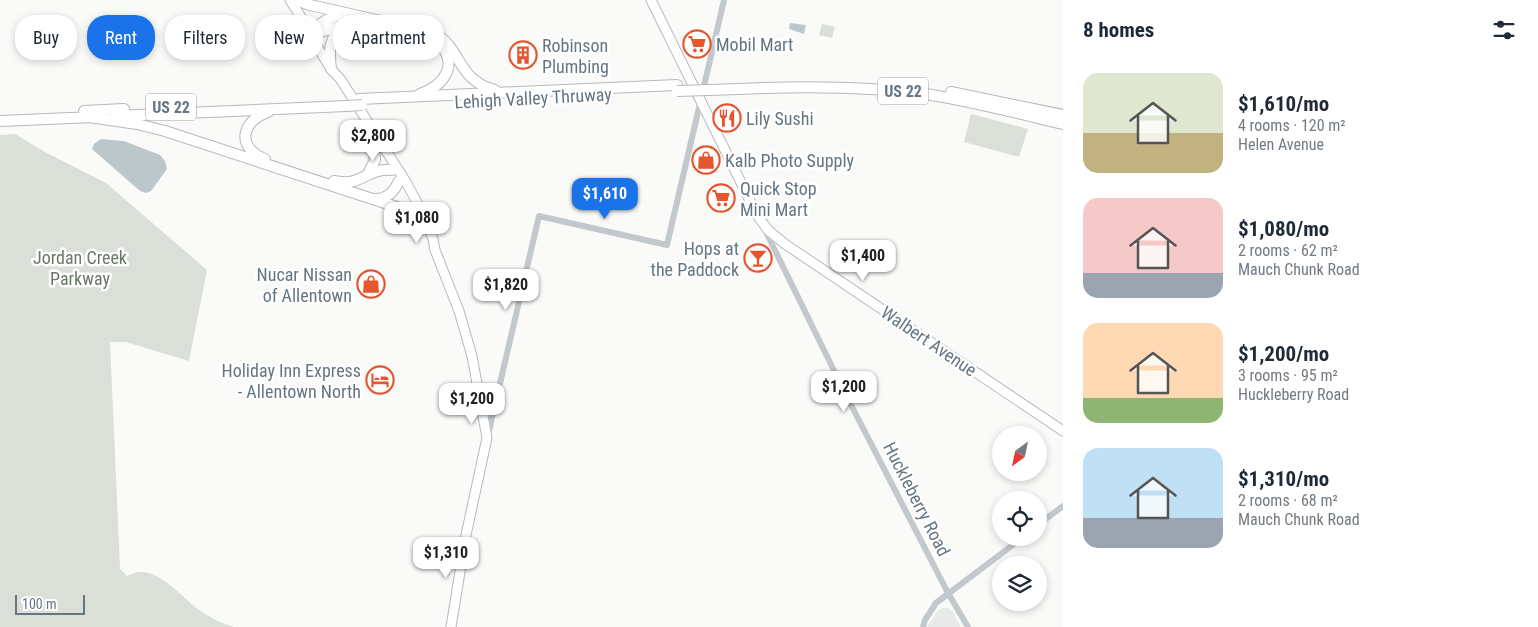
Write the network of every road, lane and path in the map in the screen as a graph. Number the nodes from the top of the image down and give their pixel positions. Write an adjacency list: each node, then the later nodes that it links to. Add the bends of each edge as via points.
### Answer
1 (284, 0): 6 (main road)
2 (290, 0): 7 (main road)
3 (296, 0): 8 (highway)
4 (651, 0): 18 (main road, Walbert Avenue)
5 (724, 0): 18 (street)
6 (293, 15)
7 (300, 15)
8 (355, 15)
9 (333, 38): 13 (highway, via 330,44)
10 (444, 41): 16 (highway, via 471,78 484,87)
11 (444, 50): 17 (highway, via 448,64 442,80 435,88)
12 (323, 55): 13 (main road)
13 (331, 68): 27 (main road); 28 (main road)
14 (739, 85): 15 (highway, Lehigh Valley Thruway / US 22); 23 (highway, Lehigh Valley Thruway / US 22, via 826,80 894,84 978,96); 26 (highway, Lehigh Valley Thruway / US 22, via 902,91 974,103)
15 (677, 88): 16 (highway, Lehigh Valley Thruway / US 22); 19 (highway, Lehigh Valley Thruway / US 22)
16 (506, 93): 17 (highway, Lehigh Valley Thruway / US 22)
17 (412, 97): 19 (highway, Lehigh Valley Thruway / US 22)
18 (700, 100): 31 (main road, Walbert Avenue); 35 (street, via 667,246 539,216)
19 (360, 102): 20 (highway, Lehigh Valley Thruway / US 22)
20 (344, 103): 21 (highway, Lehigh Valley Thruway / US 22); 22 (highway, Lehigh Valley Thruway / US 22)
21 (277, 109): 24 (highway, Lehigh Valley Thruway / US 22); 29 (highway, via 256,117 248,126 247,143 255,154 340,182 355,182)
22 (0, 115)
23 (1063, 115)
24 (89, 117): 25 (highway, Lehigh Valley Thruway / US 22); 30 (highway, via 156,128)
25 (0, 121)
26 (1063, 124)
27 (374, 142): 28 (main road); 29 (highway, via 375,160)
28 (397, 174): 29 (highway, via 379,170); 30 (highway, via 395,189 390,194); 32 (main road); 33 (main road, via 420,208 434,239)
29 (367, 176)
30 (372, 199): 32 (highway, via 402,209)
31 (761, 222): 36 (main road, Walbert Avenue, via 785,244); 41 (street, Huckleberry Road)
32 (421, 225): 33 (main road)
33 (435, 250): 34 (main road, via 467,334)
34 (481, 408): 35 (street); 37 (main road)
35 (494, 410): 37 (street)
36 (1063, 431)
37 (487, 438): 42 (main road)
38 (1063, 506): 39 (street)
39 (1047, 518)
40 (1011, 546): 41 (street)
41 (948, 593): 43 (street, via 932,609); 44 (street, Huckleberry Road)
42 (451, 627)
43 (923, 627)
44 (968, 627)

